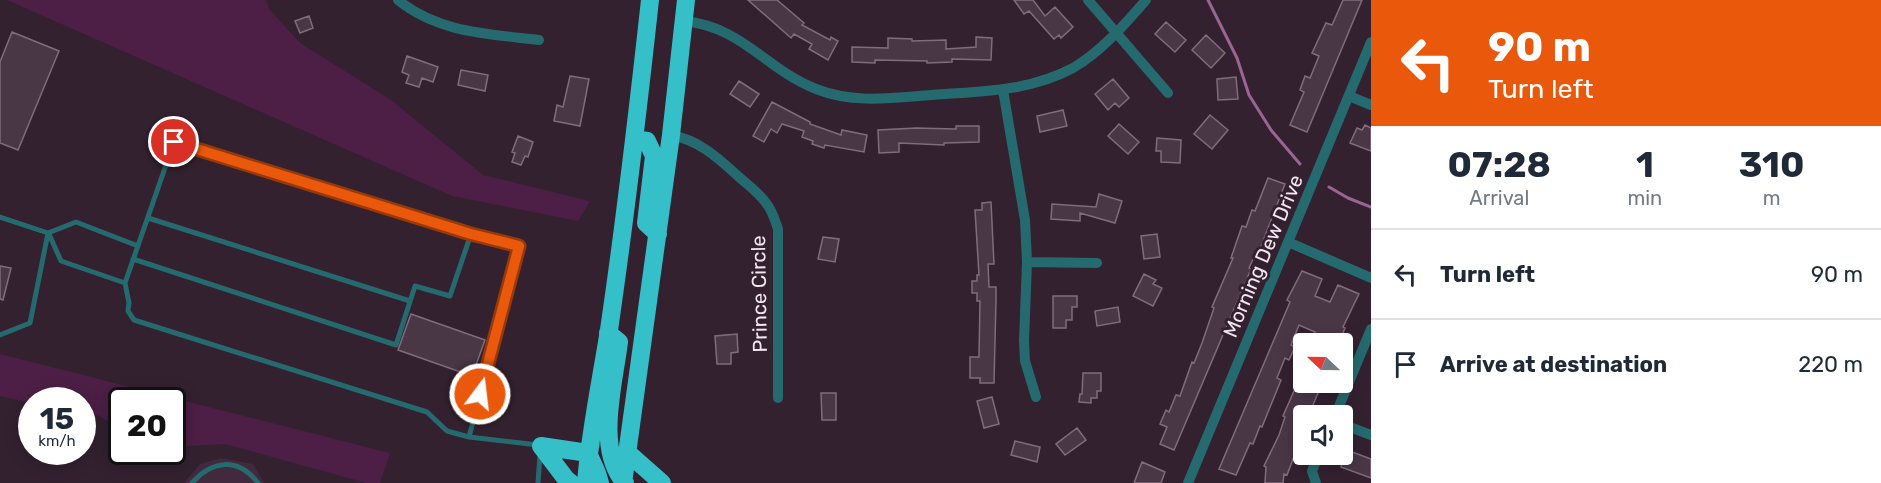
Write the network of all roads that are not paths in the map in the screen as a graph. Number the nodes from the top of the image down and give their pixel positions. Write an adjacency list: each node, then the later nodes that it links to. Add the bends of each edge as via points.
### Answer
1 (398, 0): 8 (street, via 414,13 459,30)
2 (650, 0): 15 (highway)
3 (686, 0): 6 (highway)
4 (1088, 0): 7 (street)
5 (1146, 0): 7 (street)
6 (684, 21): 10 (street, via 716,27 793,77 834,96 881,99); 14 (highway)
7 (1116, 32): 10 (street, via 1074,67 1044,81); 11 (street)
8 (539, 40)
9 (1371, 42): 12 (street, Morning Dew Drive)
10 (1003, 90): 24 (street, via 1025,220)
11 (1168, 93)
12 (1349, 96): 13 (street); 21 (street, Morning Dew Drive)
13 (1371, 105)
14 (671, 135): 20 (highway); 33 (street, Prince Circle, via 709,151 753,189 772,212 778,229)
15 (635, 139): 20 (highway, via 647,141 654,156 646,223); 30 (highway)
16 (0, 217): 18 (lane)
17 (148, 218): 19 (lane, via 174,142); 22 (lane); 28 (lane)
18 (48, 233): 22 (lane, via 76,222); 27 (lane, via 61,261); 31 (lane, via 30,323)
19 (471, 234): 28 (lane, via 450,296 415,286); 37 (lane, via 519,246)
20 (658, 234): 40 (highway)
21 (1288, 242): 26 (street); 50 (street, Morning Dew Drive)
22 (138, 246): 23 (lane)
23 (134, 260): 27 (lane); 28 (lane, via 396,345)
24 (1027, 262): 25 (street); 32 (street, via 1025,361)
25 (1097, 263)
26 (1371, 278)
27 (125, 283): 37 (lane, via 128,311 135,320 427,412 447,431)
28 (410, 301)
29 (1371, 329): 34 (street)
30 (608, 333): 39 (highway); 48 (highway, via 620,342 608,432 609,454)
31 (0, 335)
32 (1036, 397)
33 (778, 398)
34 (1340, 405)
35 (1353, 428): 36 (street)
36 (1371, 435)
37 (469, 437): 38 (lane)
38 (541, 446): 39 (highway); 44 (lane); 45 (highway)
39 (588, 453): 46 (highway); 47 (highway)
40 (628, 453): 48 (highway); 49 (highway)
41 (1314, 465): 51 (street)
42 (192, 483): 43 (lane, via 218,464 250,472)
43 (258, 483)
44 (538, 483)
45 (571, 483)
46 (586, 483)
47 (600, 483)
48 (624, 483)
49 (662, 483)
50 (1188, 483)
51 (1316, 483)

